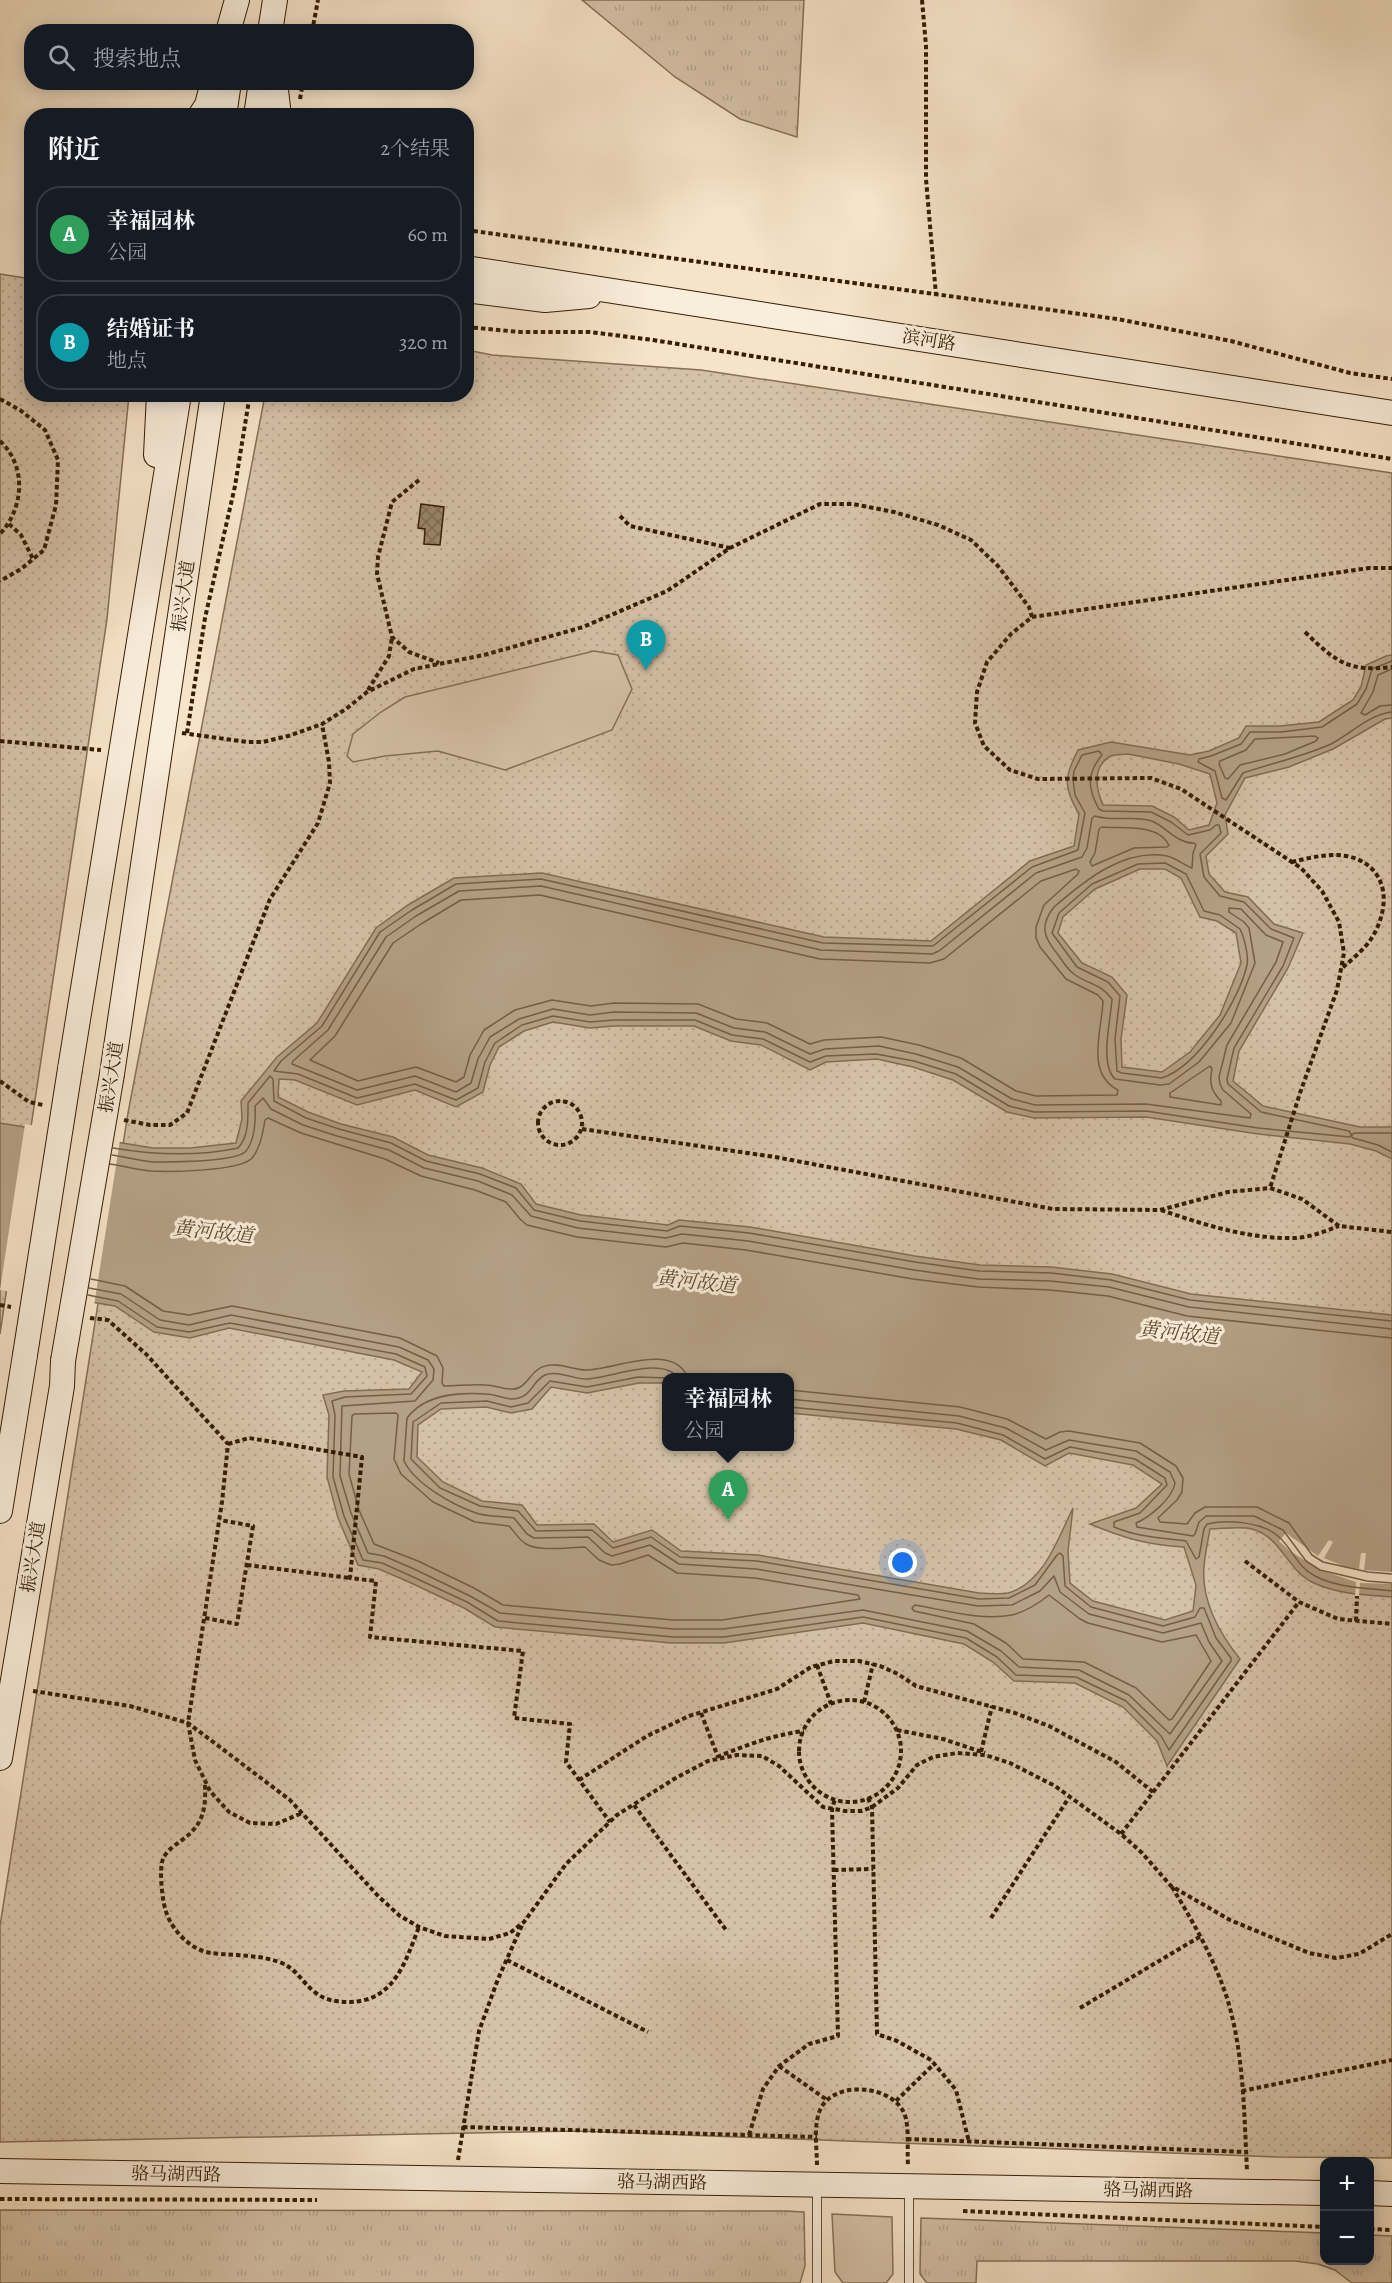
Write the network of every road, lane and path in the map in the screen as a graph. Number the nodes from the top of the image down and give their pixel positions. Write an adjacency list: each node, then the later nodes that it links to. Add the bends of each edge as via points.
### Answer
1 (237, 0): 6 (main road)
2 (242, 0): 7 (main road)
3 (277, 0): 8 (main road); 9 (main road)
4 (318, 0): 10 (path)
5 (922, 0): 24 (path, via 926,179)
6 (230, 24)
7 (238, 24)
8 (272, 24)
9 (278, 24)
10 (314, 24)
11 (211, 90): 15 (main road)
12 (228, 90): 16 (main road)
13 (260, 90): 17 (main road)
14 (276, 90): 18 (main road)
15 (205, 108)
16 (225, 108)
17 (257, 108)
18 (278, 108)
19 (474, 231): 24 (path)
20 (474, 261): 23 (main road)
21 (474, 269): 23 (main road, 滨河路)
22 (474, 291): 23 (main road, via 545,300)
23 (623, 292): 33 (main road, 滨河路)
24 (936, 295): 26 (path, via 1140,324 1231,341 1350,373)
25 (474, 328): 35 (path, via 642,338)
26 (1392, 379)
27 (0, 399): 41 (path, via 45,430 58,460 57,505 44,550)
28 (159, 402): 45 (main road)
29 (178, 402): 45 (main road, 振兴大道)
30 (212, 402): 42 (main road, 振兴大道)
31 (224, 402): 42 (main road)
32 (249, 402): 54 (path, via 235,486 205,618)
33 (1392, 413)
34 (0, 441): 38 (path, via 15,462 20,483 18,505)
35 (1392, 459)
36 (419, 480): 48 (path, via 392,502 378,557 377,574)
37 (620, 516): 40 (path, via 630,526)
38 (9, 524): 39 (path); 41 (path, via 21,535)
39 (0, 534)
40 (730, 548): 46 (path, via 820,504 853,504 894,512 971,540 998,566 1029,607); 49 (path, via 667,591 583,627)
41 (33, 559): 44 (path)
42 (187, 564): 53 (main road, 振兴大道)
43 (1392, 568): 46 (path, via 1368,568)
44 (0, 581)
45 (147, 592): 56 (main road, 振兴大道)
46 (1032, 617): 57 (path, via 1011,634 987,663 977,692 975,723 984,746 1010,770 1038,778 1151,778 1180,789)
47 (1305, 632): 50 (path, via 1344,664 1360,669)
48 (392, 637): 49 (path, via 409,651); 51 (path, via 389,656)
49 (441, 664): 51 (path, via 414,669)
50 (1392, 667)
51 (367, 692): 52 (path)
52 (322, 724): 54 (path, via 263,742); 61 (path, via 330,783 318,823 270,899 187,1113 170,1125)
53 (163, 730): 54 (path); 83 (main road, 振兴大道, bridge, via 112,1074)
54 (187, 733)
55 (0, 741): 56 (path)
56 (121, 752): 71 (main road, 振兴大道, bridge)
57 (1292, 863): 58 (path, via 1322,891 1339,922 1344,953); 58 (path, via 1333,855 1357,859 1372,871 1384,890 1384,903 1370,941)
58 (1341, 969): 63 (path)
59 (0, 1081): 60 (path, via 29,1102)
60 (51, 1106)
61 (117, 1119)
62 (582, 1129): 62 (path, via 580,1114 570,1103 556,1101 539,1115 538,1129 553,1144 567,1144); 64 (path, via 775,1157 1053,1209)
63 (1270, 1188): 64 (path, via 1228,1192); 65 (path, via 1302,1198)
64 (1160, 1210): 65 (path, via 1245,1234 1290,1239)
65 (1339, 1226): 66 (path)
66 (1392, 1232)
67 (0, 1305): 68 (path)
68 (22, 1308)
69 (86, 1317): 70 (path, via 108,1320 146,1354)
70 (228, 1444): 72 (path); 75 (path, via 249,1438 362,1457)
71 (0, 1511)
72 (220, 1520): 74 (path, via 253,1526); 78 (path)
73 (1245, 1561): 77 (path)
74 (247, 1565): 75 (path); 78 (path, via 237,1624)
75 (350, 1578): 96 (path, via 376,1581 370,1637 523,1651 514,1718 570,1724 566,1762)
76 (1358, 1596): 79 (path)
77 (1299, 1602): 79 (path, via 1338,1619); 98 (path)
78 (205, 1618): 88 (path)
79 (1356, 1621): 80 (path)
80 (1392, 1624)
81 (873, 1664): 82 (path, via 834,1661); 84 (path); 86 (path, via 916,1686)
82 (817, 1665): 85 (path); 87 (path, via 777,1689)
83 (11, 1689): 88 (path, via 130,1706); 93 (main road, 振兴大道)
84 (864, 1702): 85 (path, via 847,1700); 89 (path, via 879,1709)
85 (831, 1704): 90 (path, via 816,1713)
86 (992, 1706): 91 (path); 98 (path, via 1089,1746)
87 (701, 1713): 92 (path); 96 (path, via 647,1736)
88 (188, 1723): 97 (path, via 195,1760); 105 (path)
89 (896, 1730): 91 (path, via 943,1739); 100 (path, via 902,1752 898,1769 890,1783)
90 (804, 1731): 92 (path, via 782,1734); 101 (path, via 799,1758 804,1774 814,1788)
91 (981, 1752): 95 (path)
92 (718, 1757): 94 (path)
93 (0, 1758)
94 (708, 1761): 102 (path); 104 (path, via 737,1755 762,1756 779,1766 820,1804)
95 (1010, 1763): 99 (path); 103 (path, via 985,1755 957,1753 933,1757 916,1765 898,1788)
96 (579, 1780): 106 (path)
97 (205, 1781): 105 (path, via 229,1812 250,1823 276,1824); 113 (path, via 206,1807 201,1819 161,1862 165,1908 171,1925 184,1940 211,1953 278,1961 324,1998 358,2002 385,1990 401,1972)
98 (1153, 1792): 107 (path)
99 (1070, 1796): 107 (path); 111 (path)
100 (867, 1798): 101 (path, via 845,1802); 103 (path)
101 (836, 1799): 104 (path)
102 (634, 1805): 106 (path); 114 (path)
103 (872, 1807): 104 (path, via 862,1811); 108 (path)
104 (832, 1809): 109 (path)
105 (302, 1813): 113 (path, via 379,1897)
106 (610, 1822): 112 (path, via 566,1863)
107 (1121, 1834): 110 (path)
108 (873, 1869): 109 (path); 121 (path, via 878,2034)
109 (834, 1870): 122 (path, via 838,2036 808,2044)
110 (1171, 1886): 115 (path, via 1230,1920 1309,1953 1336,1958 1359,1954); 116 (path)
111 (991, 1918)
112 (524, 1922): 113 (path, via 510,1933 489,1939 445,1936); 117 (path)
113 (419, 1927)
114 (726, 1930)
115 (1392, 1934)
116 (1201, 1936): 118 (path); 123 (path, via 1227,1997)
117 (507, 1959): 119 (path); 126 (path, via 479,2031)
118 (1080, 2008)
119 (648, 2032)
120 (1392, 2060): 123 (path)
121 (934, 2064): 125 (path); 130 (path, via 956,2090)
122 (779, 2066): 124 (path); 127 (path, via 763,2089)
123 (1242, 2091): 131 (path)
124 (827, 2100): 125 (path, via 840,2093 868,2090); 128 (path, via 819,2116)
125 (896, 2102): 129 (path, via 906,2118)
126 (463, 2127): 127 (path); 133 (path)
127 (749, 2135): 128 (path)
128 (817, 2137): 134 (path)
129 (907, 2139): 130 (path); 135 (path)
130 (969, 2142): 131 (path)
131 (1246, 2152): 136 (path)
132 (0, 2171): 133 (main road, 骆马湖西路)
133 (455, 2178): 134 (main road, 骆马湖西路)
134 (817, 2184): 135 (main road, 骆马湖西路); 146 (lane)
135 (909, 2186): 136 (main road, 骆马湖西路); 147 (lane)
136 (1249, 2191): 137 (main road, 骆马湖西路)
137 (1320, 2193)
138 (1374, 2193): 139 (main road)
139 (1392, 2194)
140 (0, 2199): 141 (path)
141 (327, 2200)
142 (956, 2210): 143 (path)
143 (1320, 2227)
144 (1374, 2229): 145 (path)
145 (1392, 2230)
146 (817, 2283)
147 (909, 2283)

